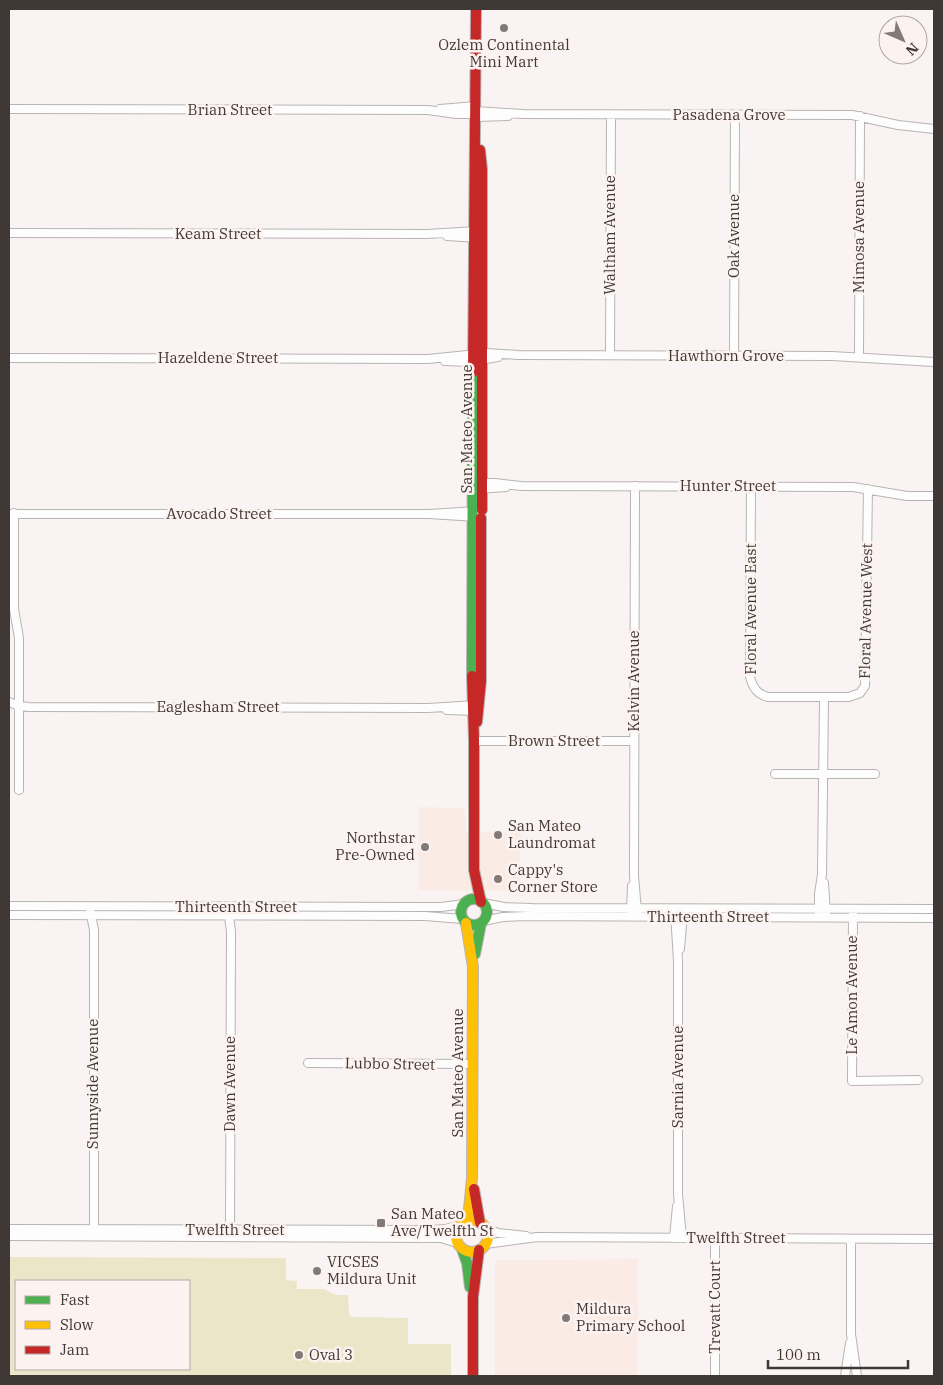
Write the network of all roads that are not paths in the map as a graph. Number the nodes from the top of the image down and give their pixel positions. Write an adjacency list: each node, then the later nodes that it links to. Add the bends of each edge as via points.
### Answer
1 (476, 9): 3 (street, San Mateo Avenue)
2 (9, 109): 3 (street, Brian Street)
3 (476, 112): 4 (street, Pasadena Grove, via 496,117 523,114); 9 (street, San Mateo Avenue, via 474,169)
4 (610, 115): 5 (street, Pasadena Grove); 10 (street, Waltham Avenue)
5 (735, 115): 6 (street, Pasadena Grove); 11 (street, Oak Avenue)
6 (860, 116): 7 (street, Pasadena Grove, via 898,125); 13 (street, Mimosa Avenue)
7 (934, 128)
8 (9, 233): 9 (street, Keam Street)
9 (478, 235): 12 (street, San Mateo Avenue)
10 (610, 356): 11 (street, Hawthorn Grove); 12 (street, Hawthorn Grove, via 495,353)
11 (734, 356): 13 (street, Hawthorn Grove)
12 (477, 357): 14 (street, Hazeldene Street, via 456,362 428,359); 16 (street, San Mateo Avenue)
13 (859, 357): 15 (street, Hawthorn Grove)
14 (9, 358)
15 (934, 362)
16 (477, 486): 17 (street, Hunter Street); 22 (street, San Mateo Avenue)
17 (635, 486): 18 (street, Hunter Street); 28 (street, Kelvin Avenue)
18 (751, 486): 19 (street, Hunter Street, via 854,487); 23 (street, Floral Avenue East, via 750,677 754,690 768,698)
19 (868, 490): 20 (street, Hunter Street); 23 (street, Floral Avenue West, via 865,686 855,696)
20 (934, 496)
21 (11, 513): 22 (street, Avocado Street); 25 (street, via 14,610 19,631)
22 (477, 514): 26 (street, San Mateo Avenue)
23 (824, 698): 30 (street)
24 (9, 702): 25 (street, Eaglesham Street)
25 (19, 706): 26 (street, Eaglesham Street); 32 (street)
26 (475, 708): 27 (street, San Mateo Avenue)
27 (474, 741): 28 (street, Brown Street); 33 (street, San Mateo Avenue)
28 (634, 741): 40 (street, Kelvin Avenue)
29 (775, 774): 30 (street)
30 (823, 774): 31 (street); 42 (street)
31 (875, 774)
32 (18, 790)
33 (474, 870): 34 (street, San Mateo Avenue); 35 (street, San Mateo Avenue)
34 (465, 903): 35 (street, via 474,900); 39 (street, Thirteenth Street, via 441,907); 46 (street, via 461,911)
35 (482, 903): 40 (street, Thirteenth Street, via 504,908); 47 (street, via 486,910)
36 (9, 906): 38 (street, Thirteenth Street)
37 (934, 909): 43 (street, Thirteenth Street)
38 (94, 911): 39 (street, Thirteenth Street); 44 (street, Thirteenth Street); 56 (street, Sunnyside Avenue)
39 (231, 911): 46 (street, Thirteenth Street, via 437,916); 57 (street, Dawn Avenue)
40 (634, 913): 41 (street, Thirteenth Street); 47 (street, Thirteenth Street, via 503,917)
41 (679, 913): 42 (street, Thirteenth Street); 60 (street, Sarnia Avenue)
42 (823, 913): 43 (street, Thirteenth Street)
43 (853, 913): 45 (street, Thirteenth Street); 51 (street, Le Amon Avenue, via 852,1081)
44 (9, 915)
45 (934, 918)
46 (464, 921): 47 (street, via 474,925); 48 (street, San Mateo Avenue)
47 (482, 922): 48 (street, San Mateo Avenue)
48 (473, 967): 50 (street, San Mateo Avenue)
49 (308, 1063): 50 (street, Lubbo Street)
50 (472, 1064): 52 (street, San Mateo Avenue)
51 (918, 1080)
52 (472, 1178): 53 (street, San Mateo Avenue, via 469,1209); 54 (street, San Mateo Avenue)
53 (463, 1223): 54 (street, via 475,1221); 57 (street, Twelfth Street, via 430,1230); 64 (street, via 456,1234)
54 (482, 1226): 59 (street, Twelfth Street, via 498,1232); 65 (street, via 487,1236)
55 (9, 1229): 56 (street, Twelfth Street)
56 (94, 1234): 57 (street, Twelfth Street); 58 (street, Twelfth Street)
57 (230, 1234): 64 (street, Twelfth Street, via 441,1238)
58 (9, 1236)
59 (538, 1238): 60 (street, Twelfth Street); 65 (street, Twelfth Street)
60 (678, 1238): 61 (street, Twelfth Street)
61 (715, 1238): 62 (street, Twelfth Street); 69 (street, Trevatt Court)
62 (851, 1239): 63 (street, Twelfth Street); 67 (street)
63 (934, 1239)
64 (460, 1246): 65 (street, via 471,1252); 66 (street)
65 (482, 1247): 66 (street, via 476,1262)
66 (472, 1300): 68 (street)
67 (851, 1334): 70 (street); 71 (street)
68 (473, 1376)
69 (715, 1376)
70 (845, 1376)
71 (857, 1376)

